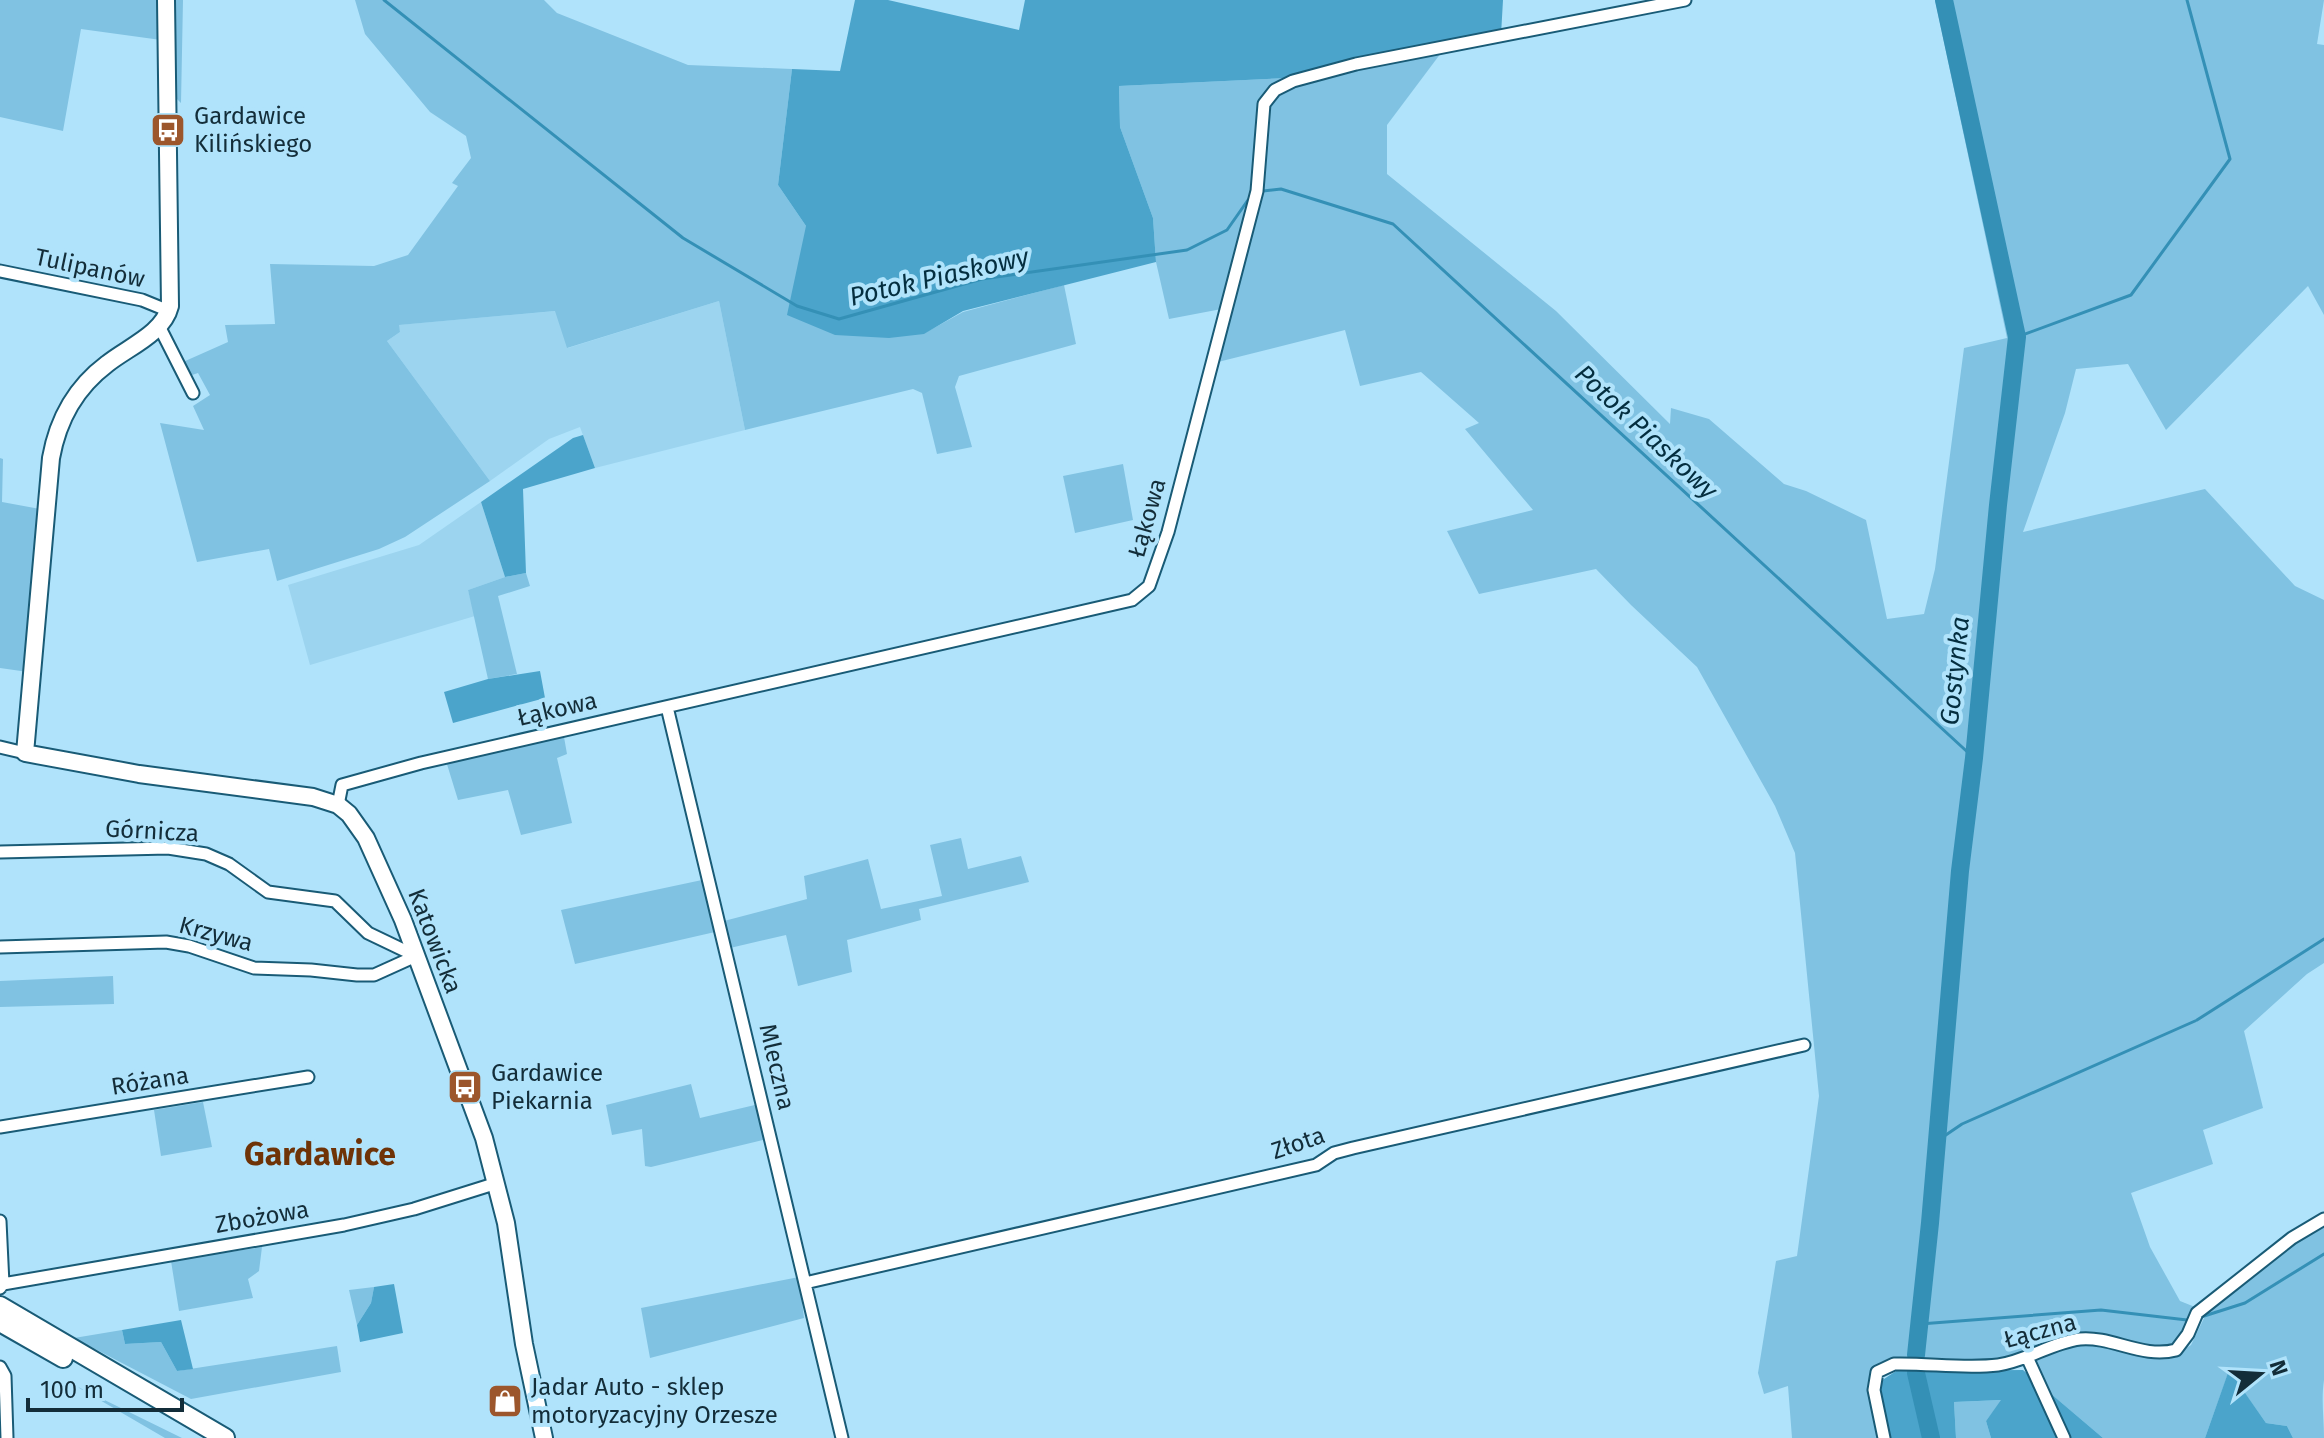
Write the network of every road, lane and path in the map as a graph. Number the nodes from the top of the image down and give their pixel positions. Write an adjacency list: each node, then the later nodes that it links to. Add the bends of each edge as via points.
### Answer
1 (166, 0): 4 (street)
2 (1685, 0): 7 (street, Łąkowa, via 1356,64 1275,90 1264,104 1257,191 1168,532 1149,586 1132,600)
3 (0, 271): 4 (street, Tulipanów, via 142,300)
4 (169, 311): 5 (street)
5 (159, 326): 6 (street); 9 (street, via 91,378 57,431)
6 (193, 393)
7 (667, 707): 10 (street, Łąkowa, via 342,785); 20 (street, Mleczna)
8 (0, 747): 9 (street)
9 (25, 753): 10 (street)
10 (338, 805): 13 (street, Katowicka, via 366,838)
11 (0, 852): 13 (street, Górnicza, via 168,848 206,854 268,892 335,901 368,933)
12 (0, 947): 13 (street, Krzywa, via 177,943 254,968 357,975 374,975)
13 (416, 956): 17 (street, Katowicka)
14 (1804, 1045): 20 (street, Złota, via 1353,1148 1316,1165)
15 (308, 1077): 16 (street, Różana)
16 (0, 1127)
17 (497, 1183): 21 (street, Zbożowa, via 344,1225); 29 (street, Katowicka)
18 (2324, 1219): 24 (street, Łączna, via 2197,1313 2176,1350 2135,1350 2081,1339)
19 (0, 1221): 21 (street)
20 (805, 1283): 30 (street, Mleczna)
21 (1, 1286)
22 (0, 1306): 28 (main road)
23 (0, 1322): 27 (main road)
24 (2027, 1357): 31 (street, Łączna, via 1999,1365 1894,1364 1877,1372 1874,1390); 32 (street)
25 (0, 1367): 26 (street, via 5,1376)
26 (7, 1438)
27 (201, 1438)
28 (225, 1438)
29 (544, 1438)
30 (842, 1438)
31 (1884, 1438)
32 (2064, 1438)

